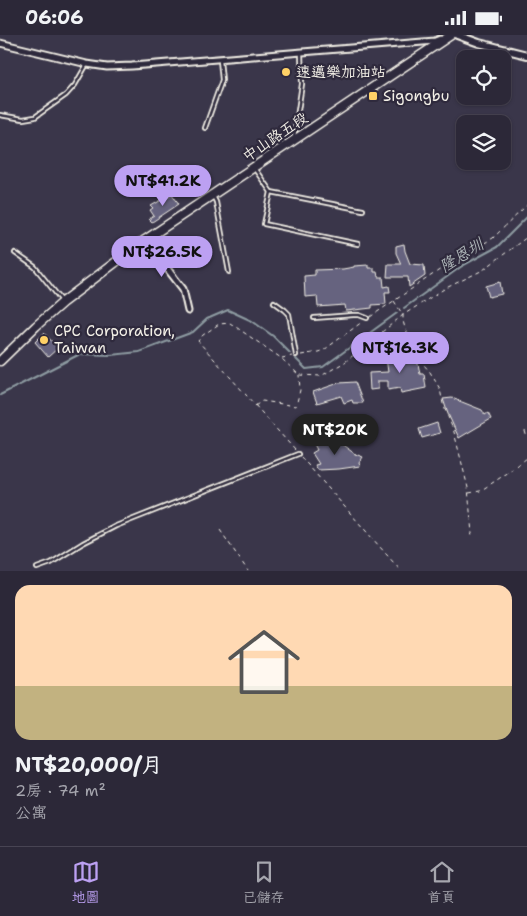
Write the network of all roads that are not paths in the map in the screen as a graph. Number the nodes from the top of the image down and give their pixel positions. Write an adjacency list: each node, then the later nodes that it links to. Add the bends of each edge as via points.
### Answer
1 (451, 35): 3 (street); 11 (main road, 中山路五段)
2 (457, 35): 6 (street)
3 (435, 38): 5 (street)
4 (0, 43): 8 (street)
5 (302, 52): 7 (street); 11 (lane, via 302,84)
6 (527, 55)
7 (220, 59): 8 (street, via 106,67); 10 (lane, via 222,80)
8 (87, 64): 9 (lane, via 66,95 35,117 23,119)
9 (0, 115)
10 (205, 127)
11 (294, 141): 12 (main road, 中山路五段)
12 (254, 168): 13 (lane); 14 (main road, 中山路五段)
13 (271, 192): 15 (lane); 17 (lane, via 264,224)
14 (212, 196): 16 (main road, 中山路五段); 19 (lane)
15 (363, 210)
16 (145, 240): 21 (main road, 中山路五段); 22 (street, via 183,289)
17 (358, 244)
18 (15, 253): 21 (lane, via 35,267)
19 (229, 273)
20 (274, 302): 25 (lane, via 289,314)
21 (63, 303): 26 (main road, 中山路五段)
22 (188, 311)
23 (314, 318): 24 (lane, via 353,315)
24 (367, 318)
25 (296, 355)
26 (0, 361)
27 (298, 454): 28 (lane, via 116,526)
28 (37, 568)

